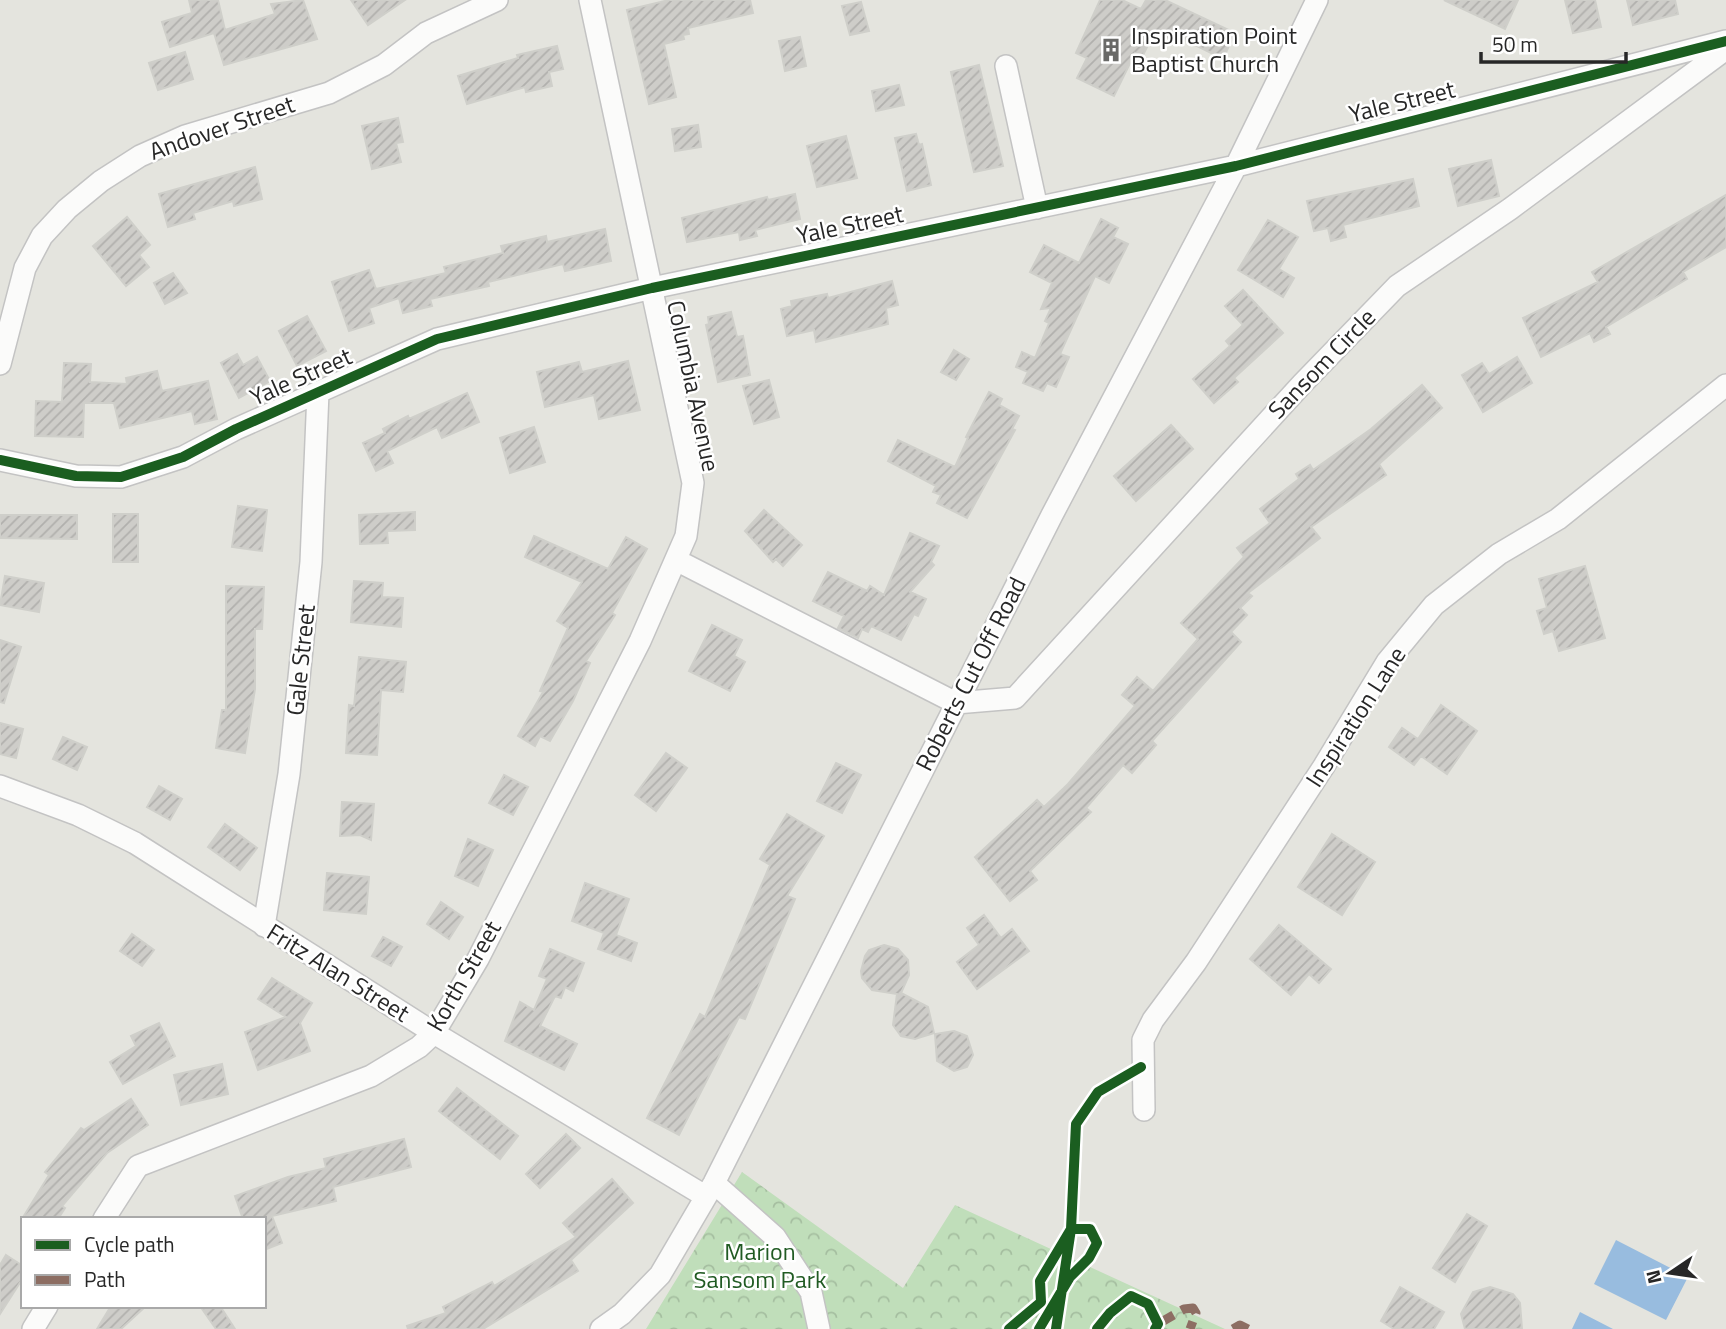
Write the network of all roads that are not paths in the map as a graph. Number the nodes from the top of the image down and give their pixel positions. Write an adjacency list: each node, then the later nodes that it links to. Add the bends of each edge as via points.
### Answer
1 (497, 0): 10 (street, Andover Street, via 426,33 384,65 329,93 185,136 100,181 43,236 25,268)
2 (590, 0): 9 (street, Columbia Avenue)
3 (1317, 0): 7 (street, Roberts Cut Off Road)
4 (1726, 41): 7 (street, Yale Street)
5 (1726, 49): 15 (street, Sansom Circle, via 1510,209 1397,286 1015,698)
6 (1006, 66): 8 (street)
7 (1236, 166): 8 (street, Yale Street); 15 (street, Roberts Cut Off Road)
8 (1037, 208): 9 (street, Yale Street)
9 (652, 288): 12 (street, Yale Street, via 437,339); 14 (street, Columbia Avenue, via 693,483 690,519)
10 (0, 364)
11 (1726, 385): 19 (street, Inspiration Lane, via 1558,519 1499,554 1434,605 1387,662 1196,962 1153,1020 1143,1040)
12 (318, 392): 13 (street, Yale Street, via 183,457 121,477 76,476); 17 (street, Gale Street, via 310,575 289,774)
13 (0, 460)
14 (673, 567): 15 (street); 18 (street, Korth Street, via 478,959)
15 (956, 703): 20 (street, Roberts Cut Off Road)
16 (0, 786): 17 (street, Fritz Alan Street, via 78,815 135,843)
17 (264, 926): 18 (street, Fritz Alan Street)
18 (434, 1033): 20 (street, Fritz Alan Street); 21 (street, Korth Street, via 419,1048 372,1076 138,1166)
19 (1144, 1110)
20 (709, 1189): 24 (street, Roberts Cut Off Road, via 660,1275); 25 (street, Fritz Alan Street, via 775,1237 811,1292)
21 (105, 1217)
22 (46, 1308): 23 (street)
23 (33, 1329)
24 (601, 1329)
25 (819, 1329)

